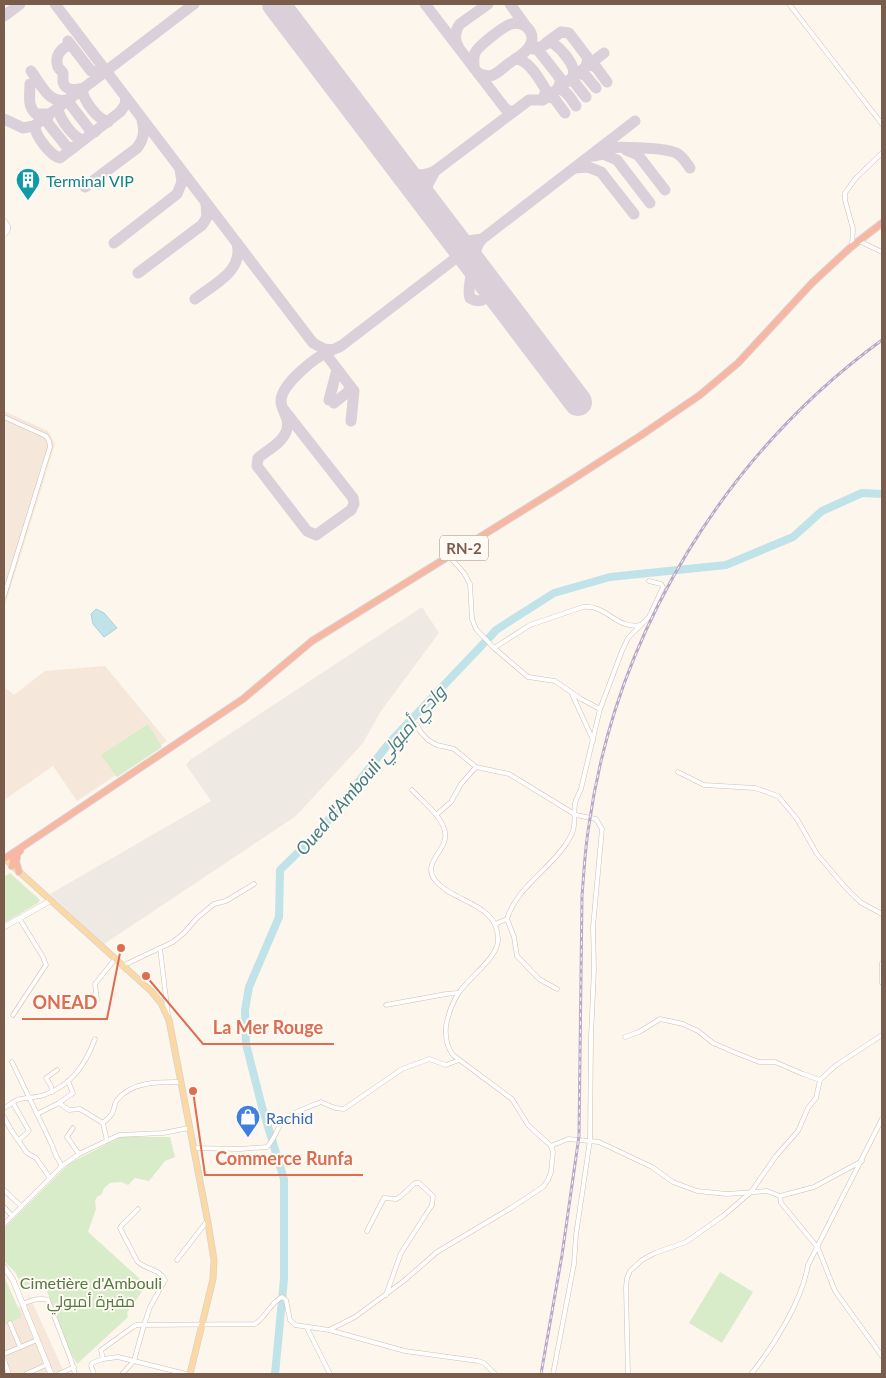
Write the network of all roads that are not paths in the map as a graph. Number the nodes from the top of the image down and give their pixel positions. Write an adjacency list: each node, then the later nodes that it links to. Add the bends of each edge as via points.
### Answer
1 (789, 4): 2 (street)
2 (882, 124)
3 (882, 153): 8 (street, via 856,178 846,193 853,229)
4 (4, 221): 6 (street, via 8,227)
5 (882, 223): 7 (highway, RN-2)
6 (4, 234)
7 (859, 241): 8 (highway, RN-2); 9 (street)
8 (852, 247): 11 (highway, RN-2, via 812,283 738,363 700,395)
9 (882, 252)
10 (4, 417): 13 (street, via 46,436 50,447)
11 (450, 557): 16 (street, via 470,584 472,619 476,629); 26 (highway, RN-2, via 312,641 243,699)
12 (649, 581): 15 (street, via 663,587)
13 (6, 582): 14 (street)
14 (4, 596)
15 (642, 624): 16 (street, via 626,626 597,607 584,606 530,625); 18 (street, via 628,638)
16 (494, 648): 17 (street, via 528,677 555,681)
17 (571, 692): 18 (street); 20 (street)
18 (600, 708): 20 (street)
19 (417, 725): 21 (street, via 428,740 454,749)
20 (593, 741): 25 (street, via 575,802)
21 (476, 767): 24 (street, via 451,802); 25 (street, via 519,778)
22 (678, 772): 32 (street, via 704,785 755,788 778,796 797,819 817,854 845,886 860,902)
23 (412, 790): 24 (street)
24 (436, 815): 35 (street, via 446,838 431,866 434,879 457,897 477,905)
25 (576, 815): 34 (street, via 568,842 514,901); 69 (street, via 596,819 602,829 593,927)
26 (20, 850): 27 (highway, RN-2); 28 (highway, RN-2); 29 (highway, via 16,862)
27 (4, 856): 28 (main road)
28 (12, 866): 29 (main road)
29 (19, 872): 31 (main road)
30 (254, 884): 37 (street, via 226,901 214,904 173,942)
31 (50, 901): 33 (street); 38 (main road)
32 (882, 914)
33 (19, 918): 36 (street); 46 (street, via 46,965)
34 (507, 919): 35 (street); 42 (street, via 517,956 539,979)
35 (495, 924): 43 (street, via 497,948)
36 (4, 927)
37 (160, 948): 40 (street); 47 (street)
38 (115, 959): 40 (main road); 44 (street, via 95,984)
39 (882, 963): 41 (street)
40 (122, 966): 47 (main road, via 157,998)
41 (882, 983)
42 (557, 989)
43 (458, 993): 45 (street); 51 (street, via 447,1020 446,1034 447,1045)
44 (97, 1000)
45 (386, 1005)
46 (13, 1015)
47 (169, 1020): 56 (main road)
48 (882, 1035): 54 (street, via 835,1066)
49 (625, 1037): 54 (street, via 660,1018 698,1031 713,1043 759,1062 775,1062)
50 (95, 1039): 55 (street, via 83,1066)
51 (459, 1060): 71 (street, via 512,1099 528,1125); 72 (street, via 446,1065 421,1061 402,1069 346,1108 335,1108 321,1102 288,1117 267,1147)
52 (12, 1062): 58 (street)
53 (57, 1070): 57 (street, via 46,1078)
54 (820, 1080): 78 (street, via 816,1098 798,1131)
55 (68, 1081): 57 (street); 60 (street, via 73,1093)
56 (180, 1082): 65 (street, via 154,1082 129,1090 118,1099 112,1114); 67 (main road)
57 (52, 1092): 58 (street)
58 (30, 1098): 59 (street); 62 (street)
59 (13, 1103): 61 (street); 68 (street, via 29,1131)
60 (60, 1103): 62 (street); 65 (street, via 69,1110 80,1109)
61 (4, 1108)
62 (37, 1114): 75 (street)
63 (4, 1117): 68 (street)
64 (882, 1119): 74 (street)
65 (103, 1123): 70 (street)
66 (73, 1128): 73 (street, via 66,1137)
67 (189, 1128): 70 (street, via 126,1133); 72 (main road)
68 (19, 1140): 76 (street)
69 (590, 1140): 71 (street, via 568,1138); 78 (street, via 635,1158 673,1182 697,1191); 117 (street, via 574,1264)
70 (107, 1141): 73 (street)
71 (551, 1146): 90 (street, via 551,1172 543,1187 437,1252)
72 (193, 1148): 84 (main road)
73 (79, 1154): 75 (street)
74 (862, 1161): 79 (street, via 814,1187); 87 (street)
75 (62, 1166): 76 (street)
76 (50, 1178): 80 (street)
77 (4, 1190): 80 (street)
78 (751, 1192): 79 (street, via 767,1190); 118 (street, via 724,1216 686,1242 655,1252 630,1271 626,1287)
79 (780, 1196): 87 (street, via 781,1204)
80 (21, 1206): 83 (street)
81 (4, 1207): 83 (street)
82 (138, 1209): 93 (street, via 120,1228 137,1261 159,1272 164,1280)
83 (12, 1216): 85 (street)
84 (208, 1220): 88 (street); 94 (main road, via 214,1260 213,1279)
85 (4, 1224)
86 (367, 1231): 90 (street, via 384,1198 396,1199 415,1183 433,1196 432,1205 401,1253)
87 (818, 1248): 100 (street, via 835,1290); 119 (street, via 778,1338)
88 (177, 1260)
89 (4, 1267): 91 (street)
90 (386, 1295): 96 (street)
91 (23, 1304): 97 (street); 105 (street, via 34,1299 48,1300)
92 (10, 1323): 98 (street)
93 (144, 1325): 94 (street); 101 (street, via 133,1327 101,1350); 103 (street)
94 (202, 1326): 95 (street, via 256,1324 282,1297 286,1300 292,1323); 114 (main road)
95 (307, 1328): 96 (street); 115 (street)
96 (330, 1330): 116 (street, via 405,1351 478,1360)
97 (37, 1340): 98 (street); 104 (street)
98 (20, 1347): 99 (street)
99 (4, 1354)
100 (882, 1356)
101 (103, 1359): 103 (street, via 118,1357); 111 (street, via 92,1363)
102 (4, 1360): 106 (street)
103 (134, 1361): 112 (street); 113 (street)
104 (48, 1364): 107 (street); 108 (street)
105 (74, 1367): 109 (street); 110 (street)
106 (9, 1374)
107 (29, 1374)
108 (51, 1374)
109 (59, 1374)
110 (75, 1374)
111 (94, 1374)
112 (122, 1374)
113 (186, 1374)
114 (190, 1374)
115 (330, 1374)
116 (495, 1374)
117 (553, 1374)
118 (628, 1374)
119 (751, 1374)

